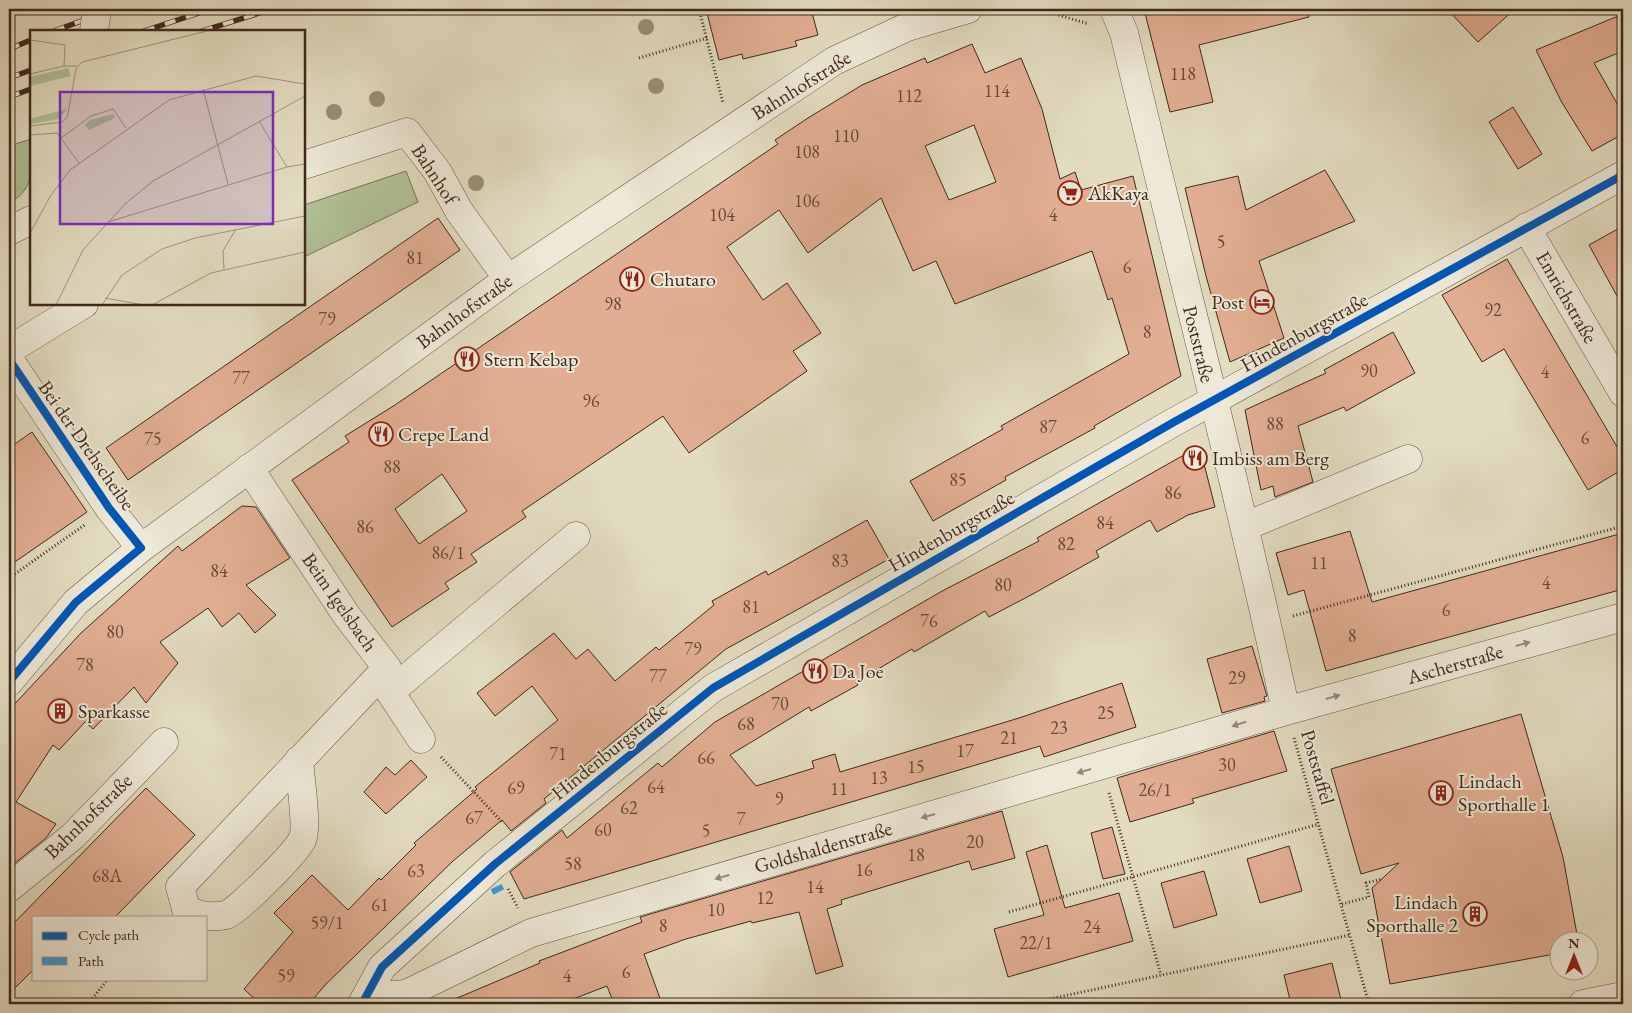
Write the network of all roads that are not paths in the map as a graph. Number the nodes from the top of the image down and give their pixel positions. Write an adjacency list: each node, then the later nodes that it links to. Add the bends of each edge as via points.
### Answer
1 (97, 9): 4 (street, bridge)
2 (968, 9): 10 (street, Bahnhofstraße, via 907,27 834,61)
3 (1114, 9): 15 (street, Poststraße, via 1124,33)
4 (94, 30)
5 (305, 165): 10 (street, Bahnhof, via 408,132 438,170 459,211)
6 (1623, 175): 8 (street, Hindenburgstraße)
7 (30, 220): 9 (street)
8 (1526, 227): 14 (street, Emrichstraße); 15 (street, Hindenburgstraße)
9 (9, 231)
10 (508, 279): 17 (street, Bahnhofstraße)
11 (82, 305): 12 (street)
12 (9, 350)
13 (9, 359): 20 (street, Bei der Drehscheibe, via 109,508)
14 (1623, 393)
15 (1213, 402): 18 (street, Poststraße); 30 (street, Hindenburgstraße, via 713,688 495,864 382,967)
16 (1408, 459): 18 (street)
17 (249, 468): 20 (street, Bahnhofstraße); 23 (street, Beim Igelsbach)
18 (1246, 526): 24 (street, Poststraße)
19 (576, 536): 23 (street)
20 (141, 548): 22 (street, Bahnhofstraße, via 76,602)
21 (1623, 617): 24 (street, Ascherstraße, one-way to 21)
22 (14, 665)
23 (389, 680): 25 (street, Beim Igelsbach); 27 (street)
24 (1289, 722): 30 (street, Goldshaldenstraße, one-way to 30, via 531,933 406,994)
25 (421, 739)
26 (164, 742): 28 (street, Bahnhofstraße, via 72,836)
27 (299, 760): 27 (street, via 180,887 186,909 198,916 227,914 274,874 303,839)
28 (9, 888)
29 (1623, 996): 31 (street)
30 (365, 1001)
31 (1583, 1004)

